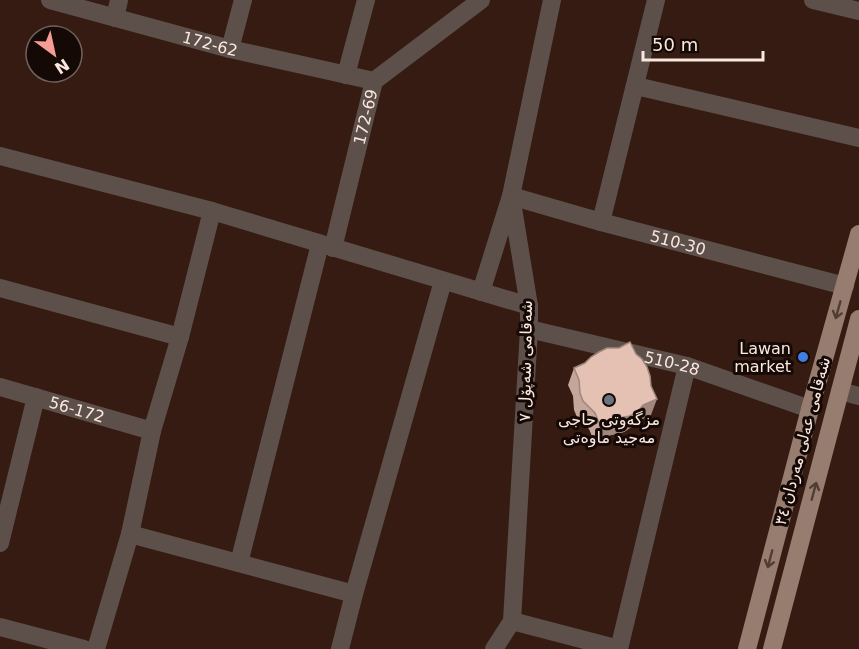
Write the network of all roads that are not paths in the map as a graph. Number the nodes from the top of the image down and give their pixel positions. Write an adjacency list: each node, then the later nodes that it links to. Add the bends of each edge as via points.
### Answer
1 (50, 0): 9 (street, 172-62)
2 (243, 0): 10 (street)
3 (366, 0): 11 (street)
4 (481, 0): 12 (street, 172-69)
5 (552, 0): 16 (street, شەقامی شەپۆل ٧)
6 (656, 0): 13 (street)
7 (813, 0): 8 (street)
8 (850, 6)
9 (117, 9): 10 (street, 172-62)
10 (230, 49): 11 (street, 172-62)
11 (346, 75): 12 (street, 172-62)
12 (374, 81): 20 (street, 172-69)
13 (636, 86): 14 (street); 18 (street)
14 (859, 138)
15 (0, 156): 17 (street)
16 (512, 196): 18 (street, 510-30); 24 (street); 25 (street, شەقامی شەپۆل ٧)
17 (212, 211): 20 (street); 28 (street)
18 (601, 222): 22 (street, 510-30)
19 (859, 234): 22 (main road, شەقامی عەلی مەردان ٣٤)
20 (327, 246): 21 (street); 38 (street, 172-69)
21 (443, 281): 24 (street); 39 (street)
22 (845, 286): 34 (main road, شەقامی عەلی مەردان ٣٤, one-way to 34)
23 (0, 288): 28 (street)
24 (481, 292): 25 (street)
25 (529, 306): 27 (street, شەقامی شەپۆل ٧)
26 (859, 319): 31 (main road, شەقامی عەلی مەردان ٣٤)
27 (530, 329): 29 (street, 510-28); 40 (street, شەقامی شەپۆل ٧)
28 (180, 337): 35 (street)
29 (687, 366): 34 (street, 510-28); 46 (street)
30 (0, 387): 33 (street, 56-172)
31 (840, 391): 32 (street); 48 (main road, شەقامی عەلی مەردان ٣٤, one-way to 31)
32 (859, 396)
33 (36, 398): 35 (street, 56-172); 37 (street)
34 (810, 409): 47 (main road, شەقامی عەلی مەردان ٣٤, one-way to 47)
35 (152, 431): 36 (street)
36 (130, 534): 38 (street); 43 (street)
37 (0, 543)
38 (239, 563): 39 (street)
39 (354, 594): 44 (street)
40 (512, 621): 45 (street, شەقامی شەپۆل ٧); 46 (street)
41 (0, 627): 42 (street)
42 (78, 648)
43 (96, 649)
44 (340, 649)
45 (494, 649)
46 (619, 649)
47 (747, 649)
48 (772, 649)

